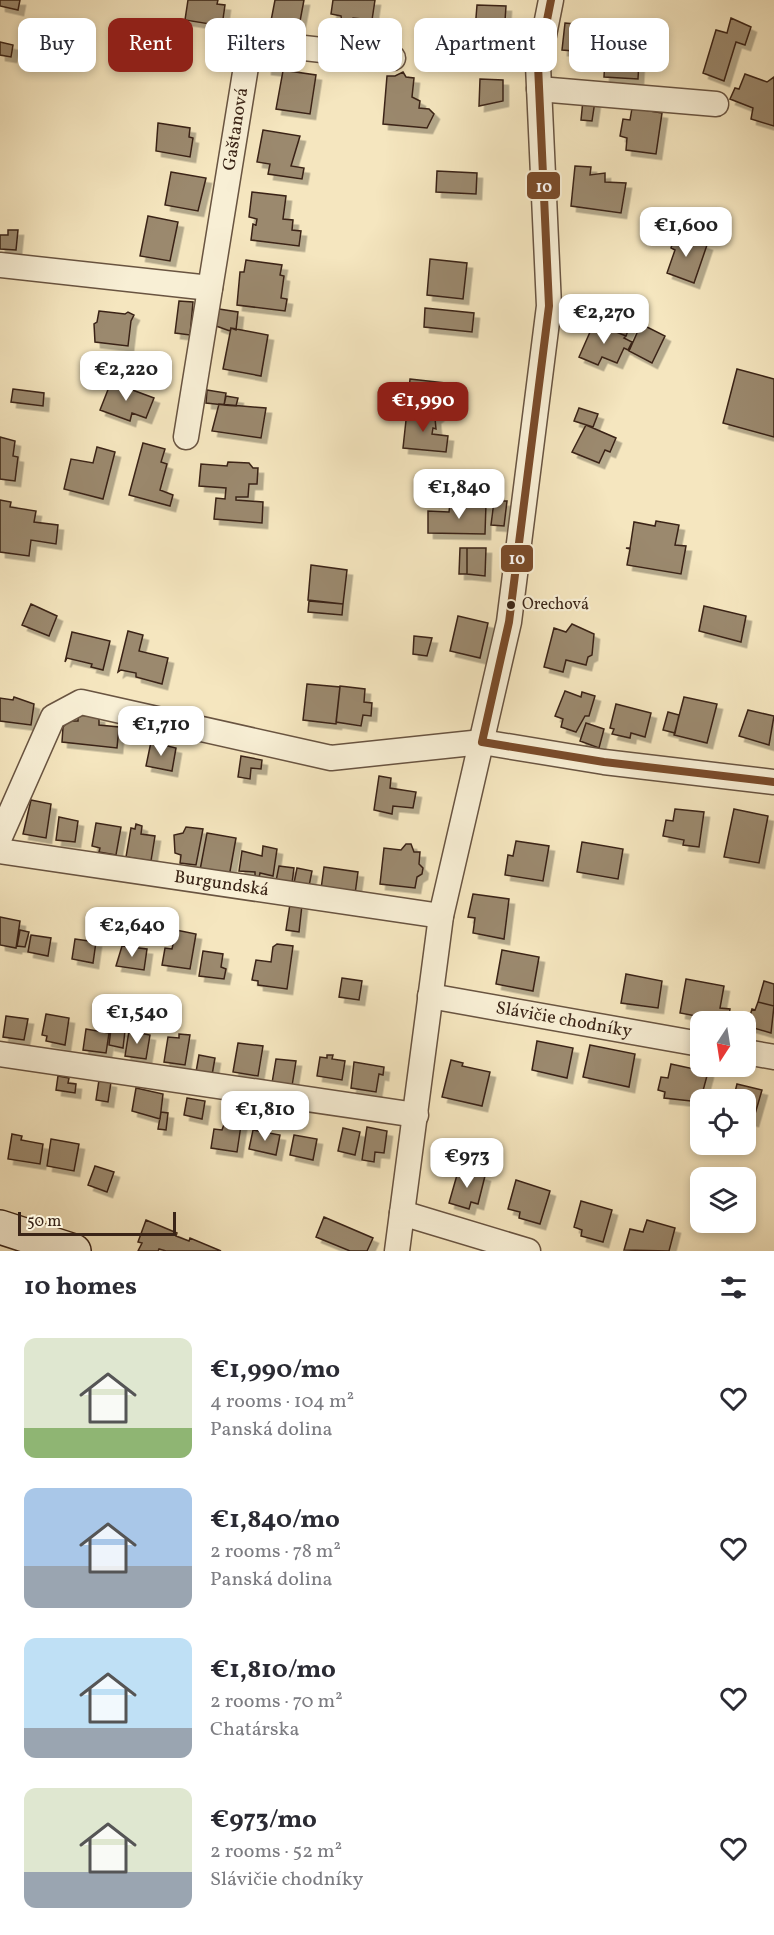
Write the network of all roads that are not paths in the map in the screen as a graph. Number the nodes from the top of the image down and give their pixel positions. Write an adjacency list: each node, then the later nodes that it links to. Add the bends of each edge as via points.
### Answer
1 (551, 0): 3 (street, via 538,65)
2 (318, 50): 6 (street, Gaštanová, via 250,42)
3 (539, 89): 4 (street); 8 (street, via 549,306 509,622)
4 (716, 104)
5 (0, 265): 6 (street)
6 (210, 288): 7 (street, Gaštanová)
7 (186, 437)
8 (482, 742): 9 (street, via 604,762); 10 (street, via 331,758 81,702 53,717); 12 (street)
9 (774, 782)
10 (0, 837)
11 (0, 851): 12 (street, Burgundská)
12 (441, 916): 13 (street)
13 (430, 996): 14 (street, Slávičie chodníky); 18 (street)
14 (690, 1042)
15 (0, 1054): 18 (street)
16 (756, 1054): 17 (street)
17 (774, 1057)
18 (416, 1115): 19 (street)
19 (402, 1213): 22 (street); 23 (street)
20 (0, 1227): 21 (street)
21 (74, 1251)
22 (397, 1251)
23 (528, 1251)

